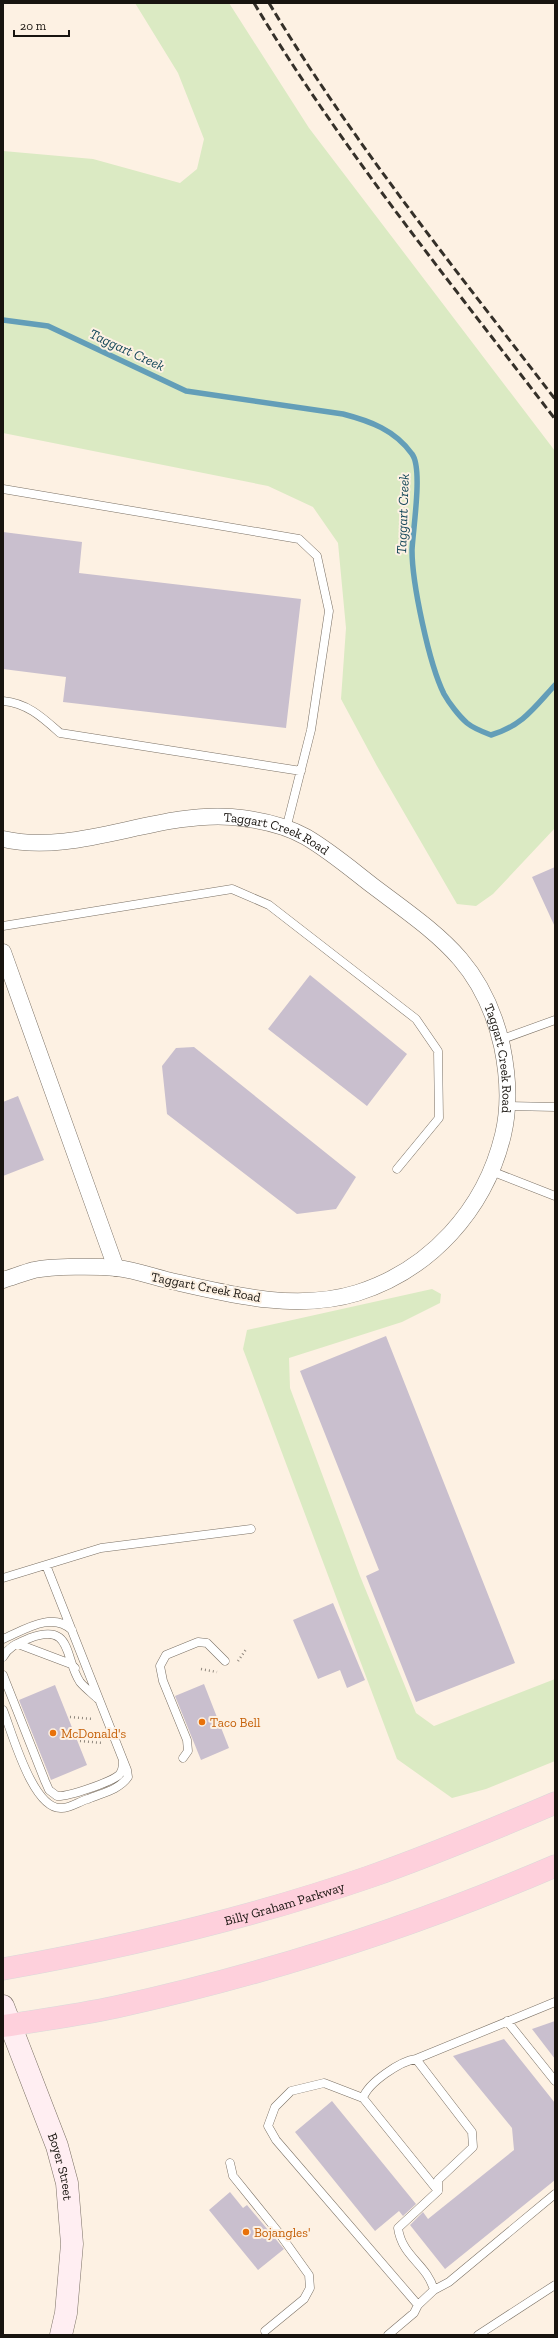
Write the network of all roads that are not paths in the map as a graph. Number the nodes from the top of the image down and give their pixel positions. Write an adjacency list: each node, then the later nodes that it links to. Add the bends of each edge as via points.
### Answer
1 (3, 489): 3 (lane, via 299,539 317,556 329,611 311,730)
2 (3, 701): 3 (lane, via 16,702 37,712 60,733)
3 (301, 771): 4 (lane)
4 (286, 829): 5 (street, Taggart Creek Road, via 233,817 199,817 163,821 77,839 38,842); 9 (street, Taggart Creek Road, via 304,836 437,935 478,981 488,1002)
5 (3, 839)
6 (3, 926): 12 (lane, via 232,889 269,905 416,1019 438,1051 439,1118)
7 (3, 952): 15 (street)
8 (555, 1020): 9 (lane)
9 (500, 1040): 10 (street, Taggart Creek Road, via 506,1066)
10 (506, 1106): 11 (lane); 13 (street, Taggart Creek Road, via 504,1131)
11 (555, 1107)
12 (397, 1169)
13 (491, 1171): 14 (lane); 15 (street, Taggart Creek Road, via 466,1217 443,1242 416,1265 387,1282 356,1293 332,1299 292,1301 254,1298)
14 (555, 1196)
15 (116, 1268): 16 (street, Taggart Creek Road, via 35,1270)
16 (3, 1280)
17 (251, 1529): 18 (lane, via 101,1548)
18 (46, 1564): 19 (lane); 20 (lane)
19 (3, 1578)
20 (74, 1632): 21 (lane, via 65,1623 53,1621); 27 (lane)
21 (3, 1639)
22 (17, 1644): 23 (lane, via 7,1650); 25 (lane, via 64,1662); 25 (lane, via 42,1634 55,1635 62,1639 68,1649)
23 (3, 1657)
24 (225, 1661): 29 (lane, via 207,1643 198,1642 166,1655 160,1666 187,1740 188,1751)
25 (75, 1669): 27 (lane, via 80,1682)
26 (3, 1675): 30 (lane, via 49,1790 57,1796 72,1794 114,1778 122,1770)
27 (100, 1701): 30 (lane)
28 (3, 1710): 30 (lane, via 32,1784 39,1797 50,1806 62,1808 117,1788 128,1777)
29 (183, 1758)
30 (123, 1760)
31 (555, 1803): 33 (highway, Billy Graham Parkway, via 370,1877 280,1905 102,1951)
32 (555, 1866): 35 (highway, via 389,1931 296,1960 115,2007)
33 (3, 1969)
34 (555, 2002): 36 (lane)
35 (6, 2019): 47 (main road, Boyer Street, via 57,2146 67,2183 72,2244 66,2313)
36 (507, 2021): 37 (lane); 38 (lane)
37 (416, 2059): 39 (lane, via 405,2060 366,2090); 41 (lane, via 472,2132 473,2147 438,2180)
38 (555, 2081)
39 (363, 2098): 41 (lane); 45 (lane, via 324,2083 291,2091 275,2107 268,2126 276,2140)
40 (230, 2163): 46 (lane, via 233,2176 309,2275 310,2288 304,2299)
41 (438, 2191): 44 (lane, via 398,2228 400,2242 432,2280)
42 (555, 2194): 44 (lane, via 449,2282)
43 (555, 2285): 49 (lane)
44 (434, 2290): 45 (lane)
45 (418, 2305): 48 (lane, via 414,2313)
46 (265, 2331)
47 (61, 2335)
48 (388, 2335)
49 (478, 2335)

